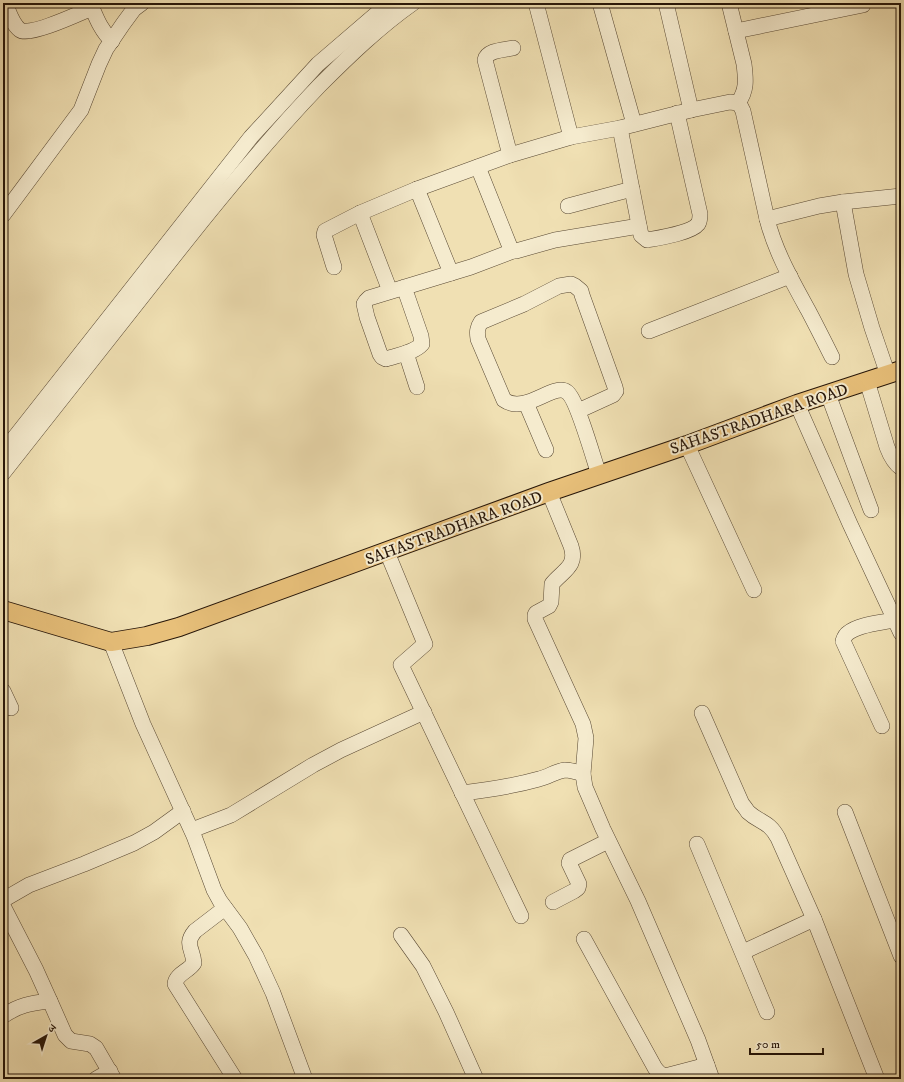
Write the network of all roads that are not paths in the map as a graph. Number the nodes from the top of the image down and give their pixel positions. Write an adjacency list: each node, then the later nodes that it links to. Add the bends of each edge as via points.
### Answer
1 (5, 3): 10 (street, via 14,23 24,32 50,25)
2 (142, 3): 12 (street)
3 (389, 3): 14 (street)
4 (413, 3): 15 (street, via 358,48)
5 (536, 3): 20 (street)
6 (600, 3): 18 (street)
7 (666, 3): 17 (street)
8 (729, 3): 11 (street)
9 (863, 4): 11 (street)
10 (91, 6): 12 (street, via 102,30)
11 (736, 31): 16 (street, via 745,74 743,96)
12 (112, 41): 30 (street, via 99,64 81,110)
13 (513, 48): 22 (street, via 489,53 485,60)
14 (314, 68): 15 (street); 19 (street)
15 (326, 79): 21 (street)
16 (738, 103): 17 (street, via 730,102); 31 (street, via 743,111)
17 (684, 112): 18 (street); 32 (street, via 700,214 699,222 686,231 647,240 641,235)
18 (627, 126): 20 (street); 25 (street)
19 (251, 137): 21 (street); 50 (street)
20 (571, 137): 22 (street)
21 (262, 148): 52 (street)
22 (510, 155): 23 (street)
23 (478, 167): 24 (street); 33 (street)
24 (417, 189): 29 (street); 35 (street)
25 (632, 189): 28 (street); 32 (street)
26 (901, 196): 27 (street)
27 (843, 202): 31 (street); 41 (street, via 856,274 872,328)
28 (568, 206)
29 (360, 214): 34 (street, via 324,233); 37 (street)
30 (3, 215)
31 (767, 219): 36 (street)
32 (639, 226): 33 (street, via 555,240)
33 (513, 251): 35 (street)
34 (334, 267)
35 (451, 273): 37 (street)
36 (790, 276): 38 (street); 40 (street)
37 (397, 290): 39 (street, via 422,340 418,348); 39 (street, via 369,298 364,304 382,357 386,359)
38 (649, 331)
39 (406, 353): 43 (street)
40 (832, 357)
41 (894, 372): 42 (main road, SAHASTRADHARA ROAD)
42 (867, 381): 44 (main road, SAHASTRADHARA ROAD); 51 (street, via 887,447)
43 (417, 387)
44 (828, 394): 46 (main road, SAHASTRADHARA ROAD); 55 (street)
45 (526, 403): 47 (street, via 562,390 568,392); 47 (street, via 514,404 504,400 478,339 478,327 485,320 559,286 571,284 581,291 616,387 613,395); 49 (street)
46 (797, 404): 48 (main road, SAHASTRADHARA ROAD); 59 (street)
47 (578, 411): 53 (street)
48 (687, 445): 53 (main road, SAHASTRADHARA ROAD); 57 (street)
49 (546, 450)
50 (3, 452)
51 (901, 468)
52 (3, 473)
53 (599, 475): 54 (main road, SAHASTRADHARA ROAD)
54 (549, 492): 56 (main road, SAHASTRADHARA ROAD); 67 (street, via 572,550 572,559 571,564 552,584 549,606 538,612 535,617 583,724 586,738)
55 (872, 510)
56 (387, 552): 61 (main road, SAHASTRADHARA ROAD, via 179,627); 64 (street, via 425,644 401,665)
57 (754, 590)
58 (3, 610): 61 (main road, SAHASTRADHARA ROAD)
59 (894, 620): 60 (street); 66 (street, via 848,632 844,641)
60 (901, 633)
61 (111, 642): 69 (street, via 143,724)
62 (3, 691): 63 (street)
63 (11, 708)
64 (424, 712): 68 (street); 71 (street, via 341,750 231,814)
65 (702, 714): 79 (street, via 739,798 748,812 775,832)
66 (882, 726)
67 (583, 774): 68 (street, via 564,770 520,783); 72 (street, via 585,787)
68 (462, 793): 78 (street)
69 (183, 811): 71 (street); 74 (street, via 134,843 29,885)
70 (845, 812): 83 (street)
71 (192, 830): 77 (street, via 214,890)
72 (608, 841): 75 (street, via 570,860 579,884 578,888); 87 (street, via 638,901)
73 (697, 844): 82 (street)
74 (3, 900)
75 (553, 902)
76 (3, 906): 84 (street)
77 (225, 908): 91 (street, via 192,935 189,941 194,963 178,977 175,984); 92 (street, via 260,963)
78 (521, 916)
79 (814, 920): 82 (street); 94 (street)
80 (401, 935): 93 (street, via 423,966)
81 (584, 938): 89 (street)
82 (743, 952): 85 (street)
83 (901, 956)
84 (50, 1001): 86 (street, via 32,1003); 88 (street, via 68,1039 94,1046)
85 (767, 1012)
86 (3, 1016)
87 (710, 1072): 89 (street)
88 (112, 1075): 90 (street)
89 (661, 1077)
90 (96, 1079)
91 (235, 1079)
92 (306, 1079)
93 (476, 1079)
94 (877, 1079)

